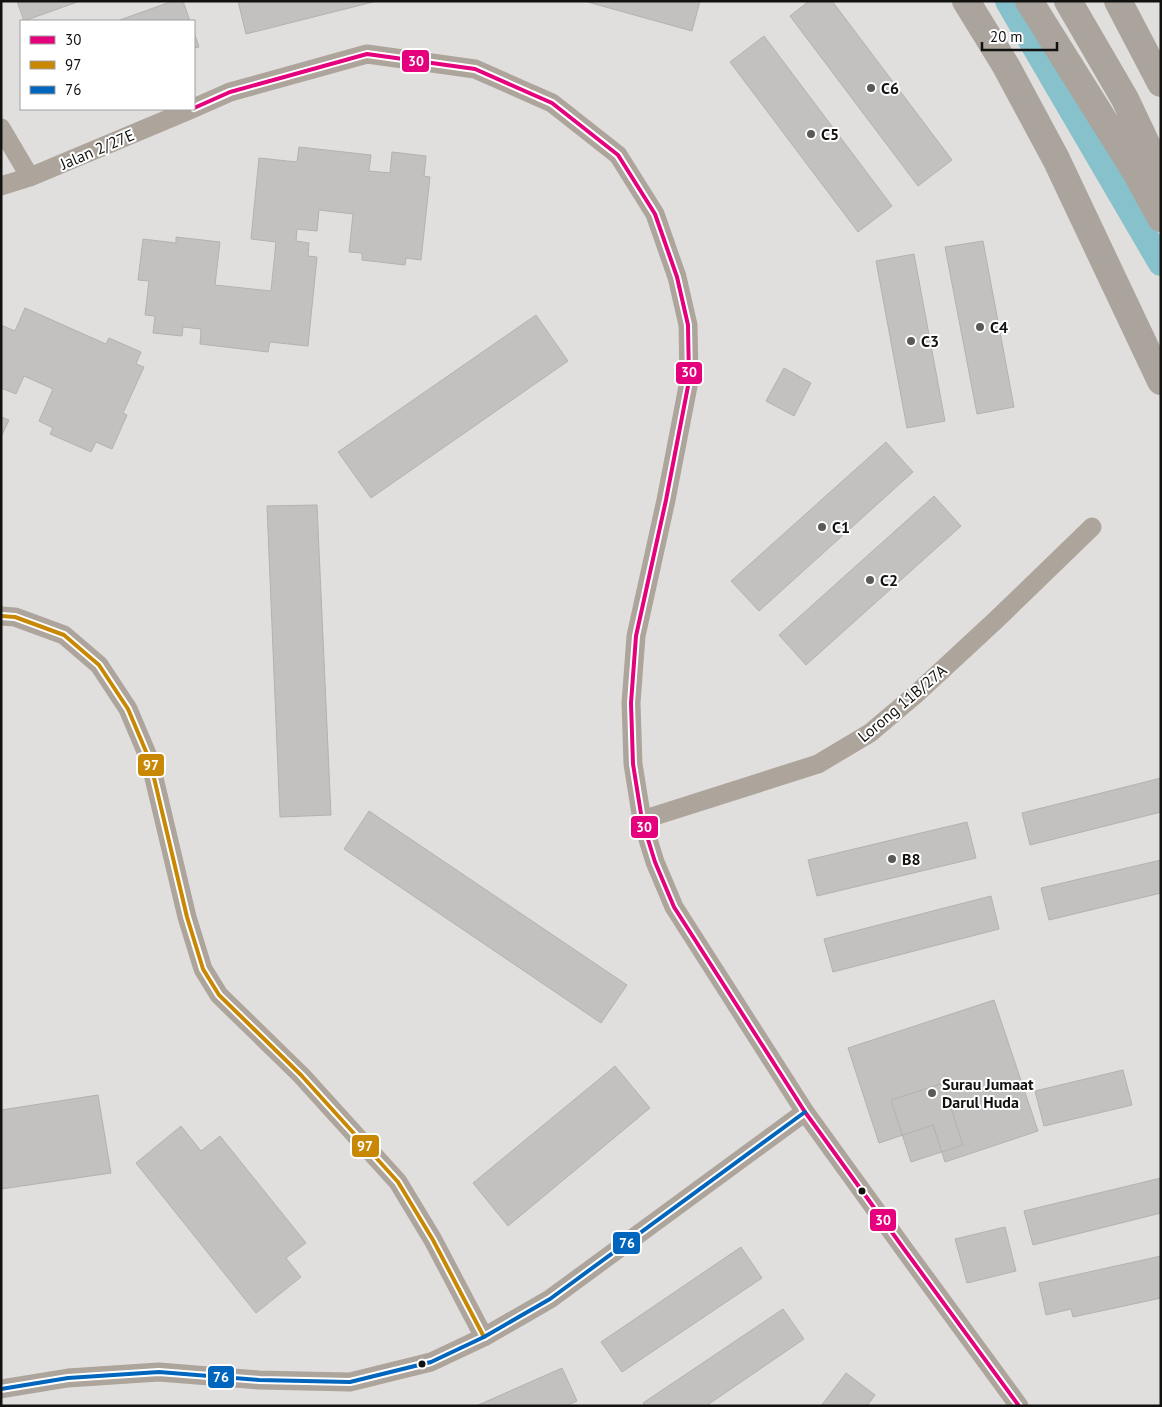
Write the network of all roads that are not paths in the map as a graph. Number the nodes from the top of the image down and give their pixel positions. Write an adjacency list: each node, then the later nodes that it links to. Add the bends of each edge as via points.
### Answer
1 (966, 1): 15 (highway, via 1006,66 1056,159)
2 (1029, 1): 14 (highway, via 1136,172)
3 (1040, 1): 12 (highway, via 1114,106)
4 (1068, 1): 10 (highway, via 1125,99)
5 (1119, 4): 6 (highway)
6 (1161, 83)
7 (195, 107): 18 (street, Jalan 2/27E, via 230,92 367,54 475,69 552,102 618,155 655,214 677,277 688,325 689,381 636,636 631,703 632,764)
8 (188, 110): 11 (street, Jalan 2/27E)
9 (1, 128): 11 (street)
10 (1161, 175)
11 (30, 177): 13 (street, Jalan 2/27E)
12 (1161, 180)
13 (1, 186)
14 (1161, 218)
15 (1161, 381)
16 (1092, 527): 18 (street, Lorong 11B/27A, via 943,670 870,733 818,764)
17 (1, 616): 20 (street, via 15,617 64,635 99,665 128,709 150,761 187,917 204,969 219,995 301,1075 398,1182)
18 (642, 820): 19 (street, Jalan 2/27E, via 674,907)
19 (805, 1112): 20 (street, via 550,1298); 22 (street, Jalan 2/27E)
20 (484, 1337): 21 (street, via 431,1362 350,1382 259,1380 159,1372 68,1378)
21 (1, 1388)
22 (1019, 1406)

